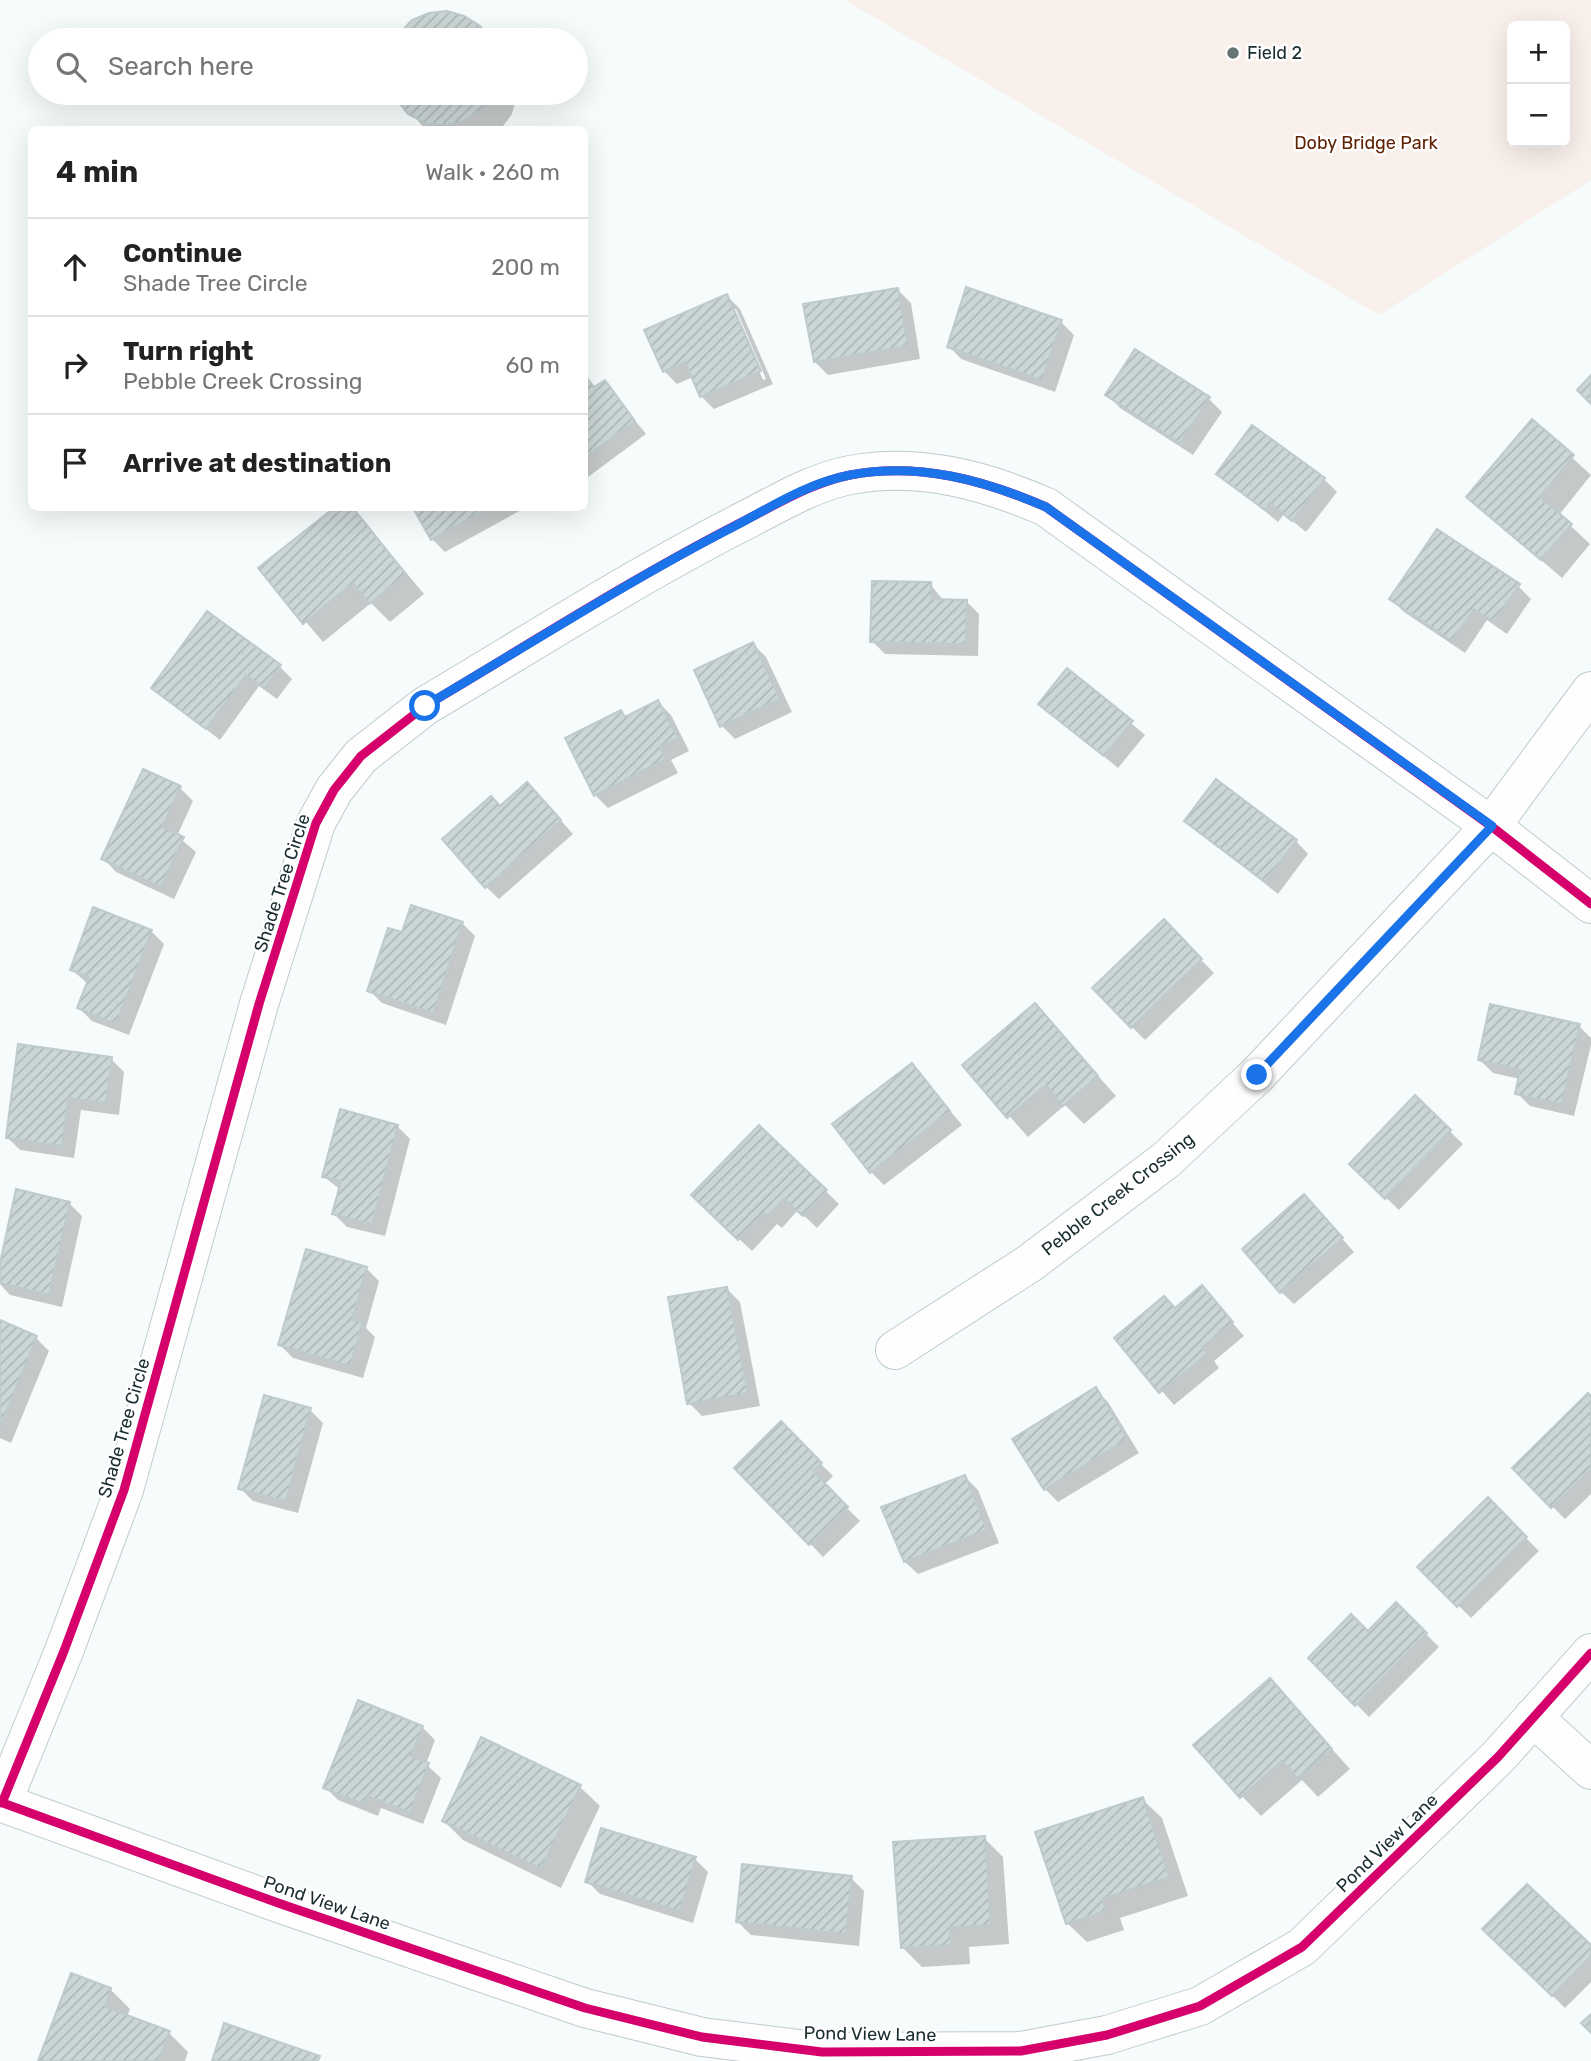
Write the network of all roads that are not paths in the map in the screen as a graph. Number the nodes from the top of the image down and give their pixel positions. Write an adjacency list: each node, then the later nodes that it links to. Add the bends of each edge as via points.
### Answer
1 (1591, 691): 2 (street, Pebble Creek Crossing)
2 (1492, 826): 3 (street, Shade Tree Circle); 4 (street, Pebble Creek Crossing, via 1257,1075 1166,1160 1030,1263); 8 (street, Shade Tree Circle, via 1046,507 955,475 894,470 849,475 810,487 695,546 425,706 361,756 316,823 259,1004 124,1490)
3 (1591, 904)
4 (895, 1350)
5 (1591, 1653): 6 (street, Pond View Lane)
6 (1534, 1717): 7 (street); 8 (street, Pond View Lane, via 1303,1947 1200,2006 1107,2035 1021,2051 822,2052 702,2037 585,2008 293,1909)
7 (1591, 1770)
8 (1, 1802)

